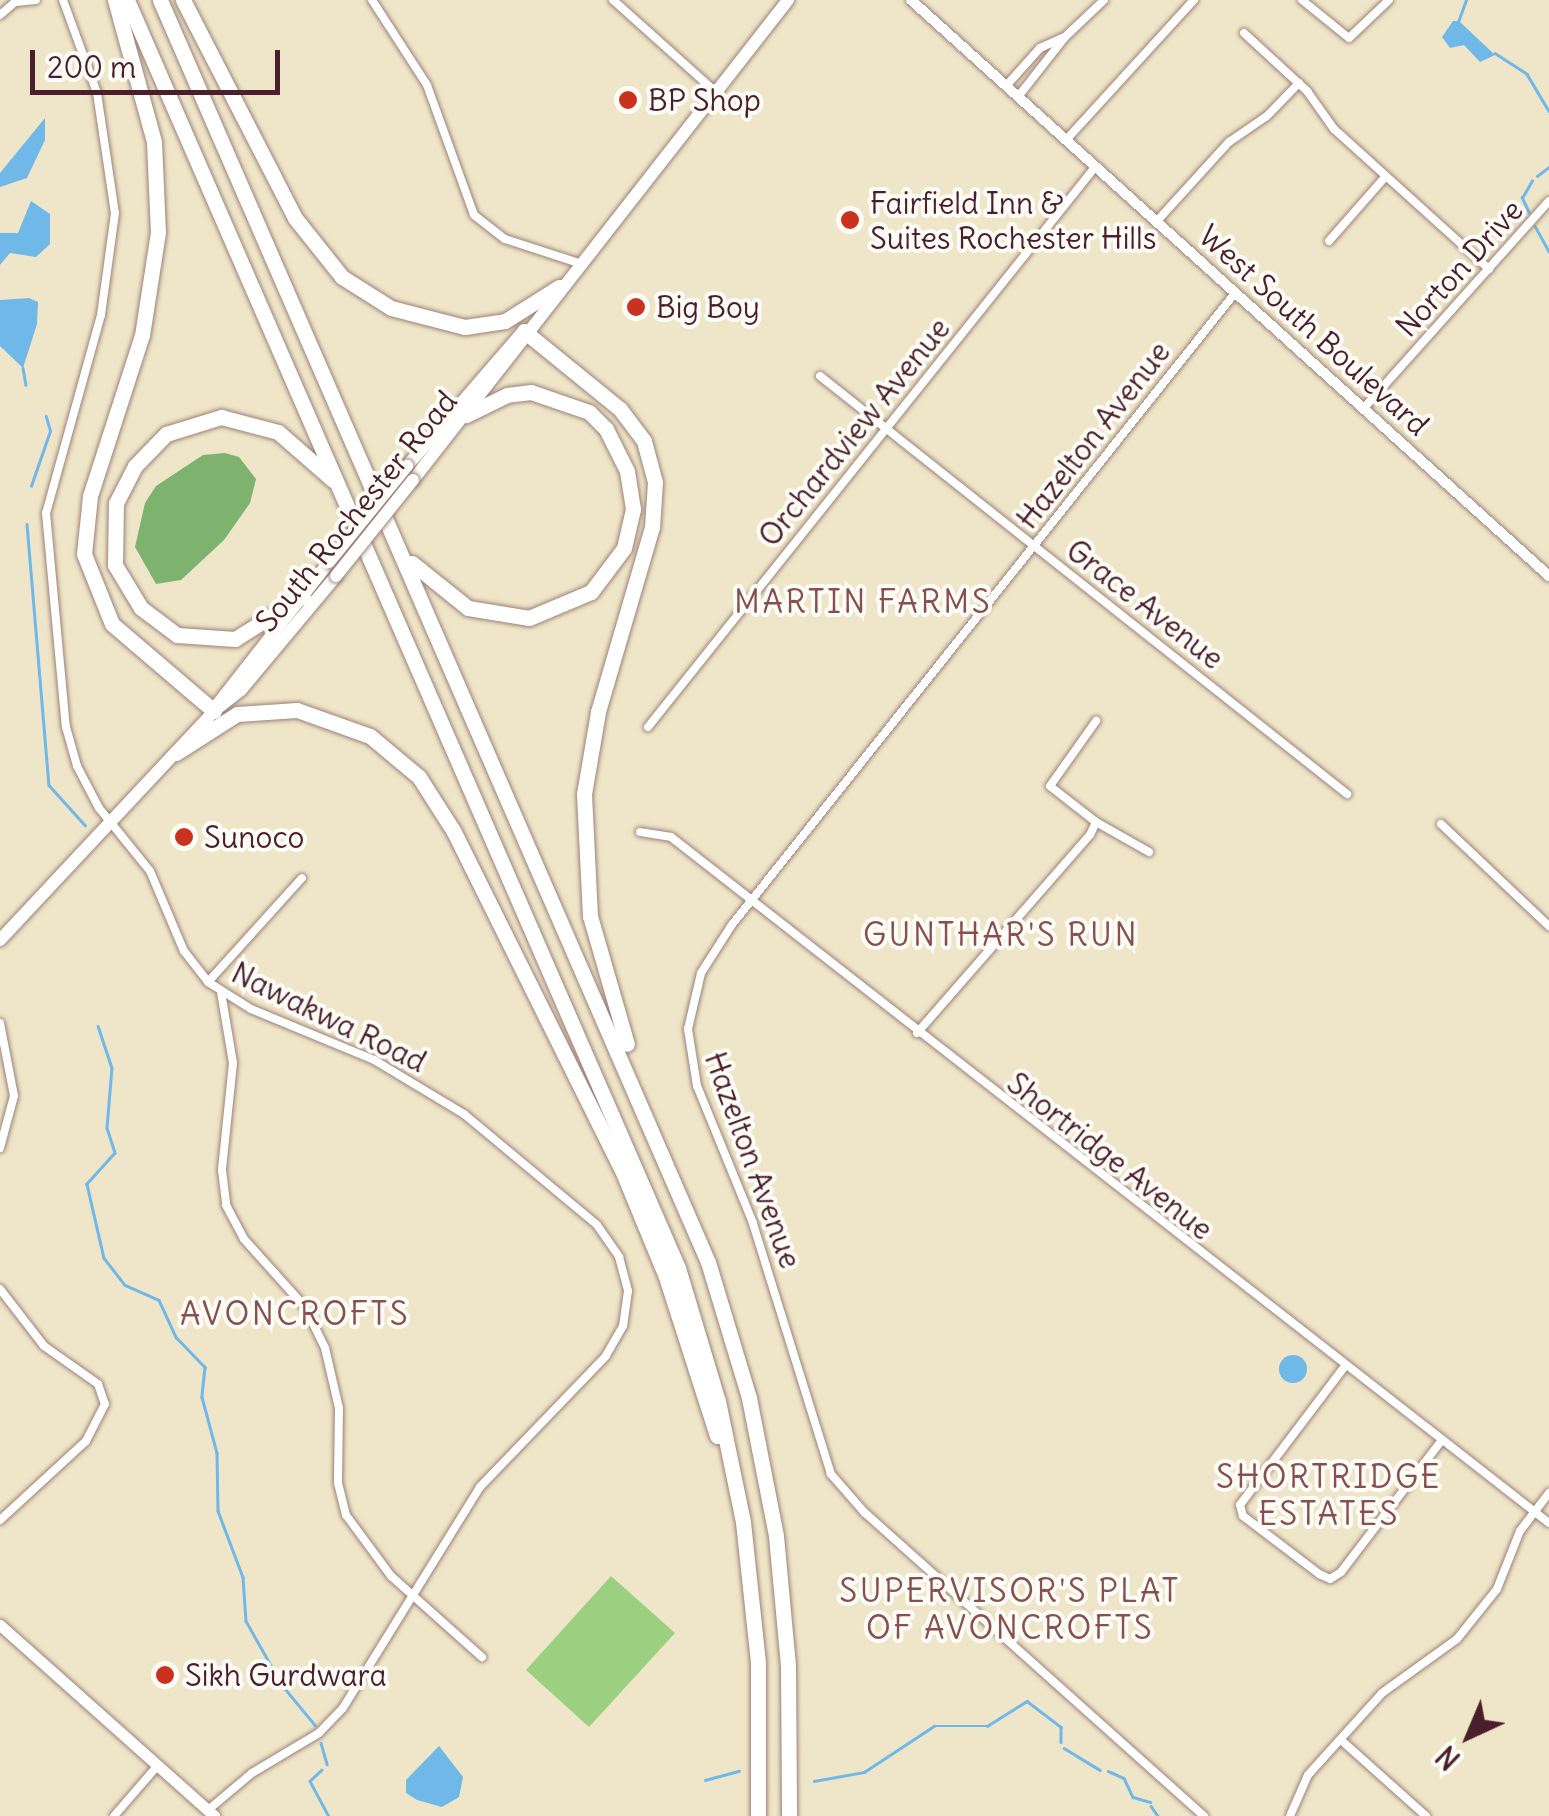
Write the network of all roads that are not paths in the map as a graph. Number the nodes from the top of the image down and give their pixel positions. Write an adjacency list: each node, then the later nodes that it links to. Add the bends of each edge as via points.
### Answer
1 (36, 0): 15 (street)
2 (63, 0): 49 (street, Nawakwa Road, via 108,138 115,214 101,315 50,486 46,539 70,743 86,785)
3 (114, 0): 43 (highway, via 154,142 158,232 142,335 90,496 84,554 112,624)
4 (127, 0): 38 (highway)
5 (160, 0): 40 (highway)
6 (183, 0): 31 (highway, via 295,218 342,277 391,308 465,327 505,321)
7 (372, 0): 29 (street, via 427,85 474,215 505,239)
8 (613, 0): 21 (street)
9 (788, 0): 21 (main road, South Rochester Road)
10 (912, 0): 20 (street, West South Boulevard)
11 (1104, 0): 18 (street)
12 (1194, 0): 23 (street)
13 (1302, 0): 14 (street, via 1350,38)
14 (1390, 0)
15 (17, 1): 16 (street)
16 (0, 15)
17 (1244, 33): 19 (street)
18 (1065, 36): 20 (street, via 1040,48); 22 (street)
19 (1299, 83): 25 (street, via 1330,126); 27 (street, via 1229,142)
20 (1006, 86): 22 (street, West South Boulevard)
21 (716, 92): 29 (main road, South Rochester Road)
22 (1018, 97): 23 (street, West South Boulevard)
23 (1066, 140): 24 (street, West South Boulevard)
24 (1096, 167): 27 (street, West South Boulevard); 37 (street, Orchardview Avenue)
25 (1386, 176): 28 (street); 30 (street)
26 (1549, 201): 30 (street, Norton Drive)
27 (1157, 221): 32 (street, West South Boulevard)
28 (1329, 241)
29 (579, 263): 31 (main road, South Rochester Road)
30 (1489, 270): 35 (street, Norton Drive)
31 (559, 287): 33 (main road, South Rochester Road)
32 (1235, 293): 35 (street, West South Boulevard); 39 (street, Hazelton Avenue)
33 (524, 331): 36 (main road, South Rochester Road); 42 (main road, South Rochester Road, bridge, via 499,352); 61 (highway, via 634,425 654,482 648,545 598,712 584,794 594,934)
34 (820, 376): 37 (street, Grace Avenue)
35 (1364, 410): 41 (street, West South Boulevard)
36 (466, 415): 40 (highway, via 530,392 589,412 628,471 633,509 624,548 590,592 529,618 494,616 457,602); 43 (main road, South Rochester Road, bridge, via 241,690)
37 (886, 428): 39 (street, Grace Avenue); 45 (street, Orchardview Avenue)
38 (343, 492): 42 (highway, via 278,432 220,417 166,434 135,466 116,502 114,565 141,608 177,635 235,639); 70 (highway, via 665,1233 718,1401)
39 (1034, 545): 47 (street, Grace Avenue); 54 (street, Hazelton Avenue)
40 (402, 551): 61 (highway)
41 (1549, 576)
42 (302, 596): 43 (main road, South Rochester Road, via 228,684)
43 (214, 711): 46 (main road, South Rochester Road)
44 (1096, 721): 48 (street, via 1050,786)
45 (648, 727)
46 (176, 753): 49 (main road, South Rochester Road); 70 (highway, via 237,714 297,710 370,736 438,801 646,1227 707,1402)
47 (1347, 794)
48 (1096, 822): 52 (street); 60 (street)
49 (112, 824): 56 (main road, South Rochester Road); 57 (street, Nawakwa Road, via 150,871 184,951)
50 (1441, 824): 55 (street)
51 (640, 832): 54 (street, Shortridge Avenue, via 670,837)
52 (1149, 852)
53 (302, 878): 57 (street)
54 (751, 901): 60 (street, Shortridge Avenue); 80 (street, Hazelton Avenue, via 696,986 689,1056 765,1258 826,1464 865,1513)
55 (1549, 926)
56 (0, 940)
57 (208, 982): 58 (street, Nawakwa Road)
58 (221, 992): 71 (street, via 233,1063 222,1170 226,1205 244,1238 314,1324 336,1386 342,1506 360,1540); 71 (street, Nawakwa Road, via 374,1060 485,1130 604,1233 624,1267 627,1309 596,1368 480,1487)
59 (0, 1023): 62 (street, via 14,1096)
60 (917, 1033): 64 (street, Shortridge Avenue)
61 (652, 1124): 79 (highway, via 718,1290 764,1464 786,1629)
62 (0, 1148)
63 (0, 1290): 68 (street, via 44,1346 98,1384 104,1404 86,1441)
64 (1344, 1366): 65 (street, Shortridge Avenue); 65 (street, via 1241,1502 1243,1516 1310,1568 1330,1579 1341,1572)
65 (1442, 1440): 67 (street, Shortridge Avenue)
66 (1549, 1493): 67 (street)
67 (1534, 1511): 69 (street, Shortridge Avenue); 74 (street, via 1497,1588 1457,1639 1382,1693)
68 (0, 1520)
69 (1549, 1523)
70 (746, 1546): 78 (highway, via 758,1664)
71 (413, 1595): 73 (street); 76 (street, via 361,1685 329,1725 252,1772)
72 (0, 1624): 75 (main road)
73 (482, 1657)
74 (1341, 1740): 81 (street, via 1308,1775); 82 (street)
75 (158, 1765): 76 (main road); 77 (street)
76 (211, 1813)
77 (114, 1816)
78 (758, 1816)
79 (789, 1816)
80 (1204, 1816)
81 (1290, 1816)
82 (1426, 1816)

